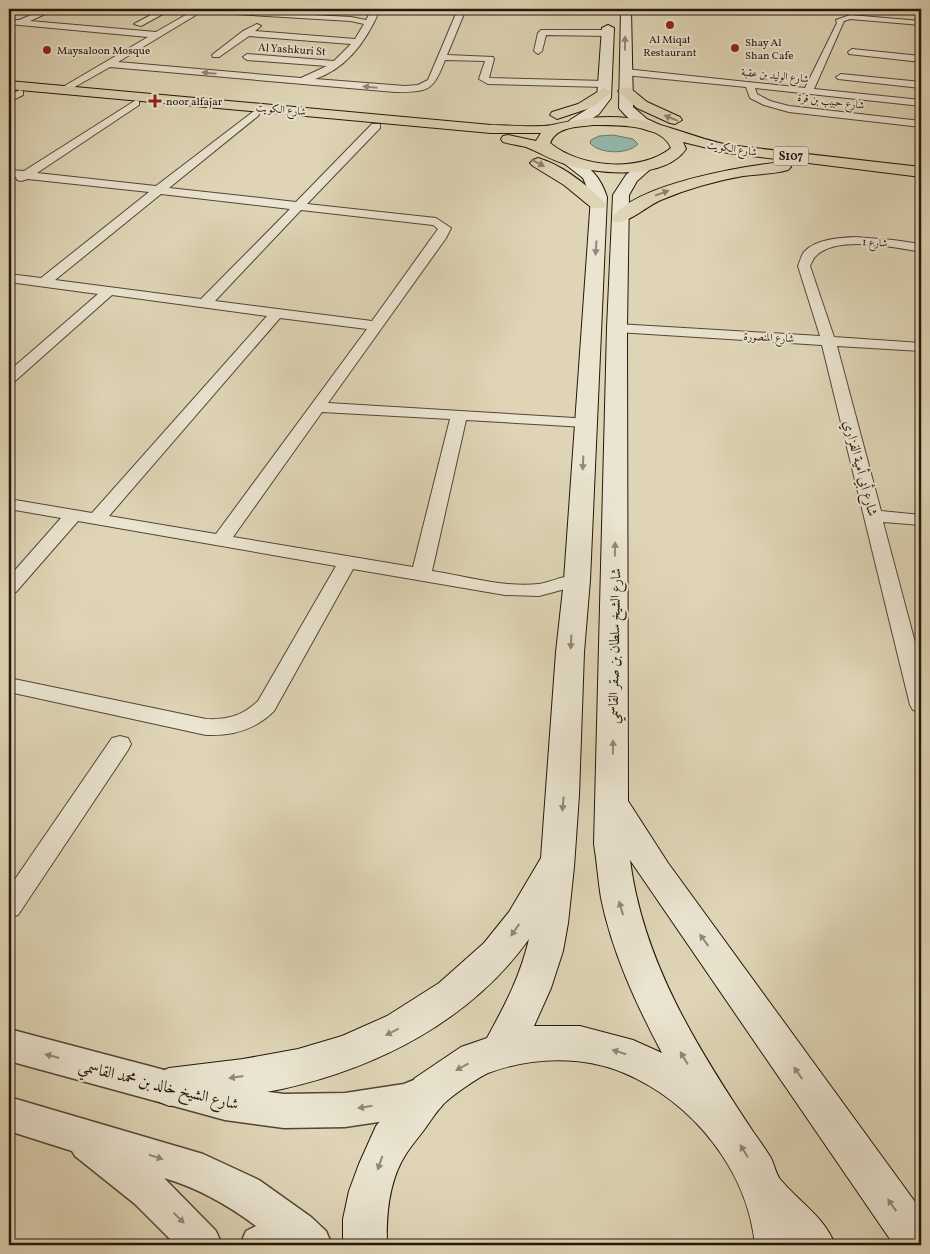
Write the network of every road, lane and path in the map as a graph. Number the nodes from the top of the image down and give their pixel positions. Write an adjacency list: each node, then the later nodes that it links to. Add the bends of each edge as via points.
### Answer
1 (52, 9): 8 (street)
2 (168, 9): 14 (street)
3 (200, 9): 7 (street); 15 (street)
4 (376, 9): 12 (street)
5 (462, 9): 25 (street)
6 (626, 9): 9 (main road)
7 (275, 14): 12 (street); 17 (street)
8 (36, 16): 11 (street); 14 (street)
9 (616, 18): 18 (main road); 29 (main road, one-way to 9)
10 (9, 22): 11 (street)
11 (20, 23): 16 (street); 19 (street)
12 (369, 23): 20 (street)
13 (921, 23): 37 (street, via 875,19 853,19 841,23)
14 (138, 24): 15 (street)
15 (170, 27): 19 (street)
16 (9, 28)
17 (246, 33): 20 (street); 23 (street)
18 (608, 34): 21 (street, via 544,32); 34 (main road)
19 (157, 35): 27 (street)
20 (359, 42): 28 (street)
21 (538, 50)
22 (852, 52): 26 (street)
23 (216, 54)
24 (247, 57): 28 (street, Al Yashkuri St)
25 (442, 57): 31 (street, one-way to 31, via 431,84 419,88); 34 (street, via 490,59 484,79 488,81)
26 (921, 59)
27 (108, 64): 31 (street, one-way to 27); 35 (street)
28 (334, 64): 31 (street)
29 (625, 72): 32 (street, شارع الوليد بن عقبة); 36 (main road)
30 (841, 77): 33 (street)
31 (301, 81)
32 (752, 85): 37 (street, شارع الوليد بن عقبة); 43 (street, شارع حبيب بن قرة, via 753,96 778,106)
33 (921, 85)
34 (604, 88): 42 (main road, via 604,98 594,111); 45 (main road, via 592,102 573,111)
35 (64, 90): 38 (main road, شارع الكويت); 45 (main road, شارع الكويت)
36 (625, 91): 47 (main road, via 626,108 642,122); 49 (main road, one-way to 36, via 713,135 649,109)
37 (808, 91): 40 (street, شارع الوليد بن عقبة)
38 (12, 92): 39 (main road, شارع الكويت)
39 (136, 103): 41 (main road, شارع الكويت); 55 (street)
40 (921, 103)
41 (254, 114): 44 (main road, شارع الكويت); 57 (street)
42 (575, 123): 46 (main road, شارع الكويت); 47 (main road, شارع الكويت, via 616,121)
43 (921, 124)
44 (376, 126): 48 (main road, شارع الكويت); 58 (street)
45 (476, 127): 46 (main road, شارع الكويت)
46 (553, 129): 50 (main road, via 544,136 542,144)
47 (660, 130): 49 (main road, شارع الكويت / S107, via 715,147); 51 (main road, via 673,137 679,149 675,155)
48 (460, 134): 50 (main road, شارع الكويت, via 531,144); 59 (main road, one-way to 59, via 504,147 548,168)
49 (783, 155): 53 (main road, شارع الكويت / S107)
50 (558, 156): 51 (main road, شارع الكويت, via 606,167); 59 (main road, شارع الشيخ سلطان بن صقر القاسمي, via 582,168)
51 (656, 162): 52 (main road, شارع الكويت / S107, via 696,157 736,158); 59 (main road, شارع الشيخ سلطان بن صقر القاسمي, via 630,178)
52 (812, 166): 53 (main road, شارع الكويت / S107); 59 (main road, one-way to 52, via 677,188 757,169)
53 (920, 173)
54 (9, 174): 55 (street)
55 (25, 175): 56 (street); 57 (street)
56 (9, 186)
57 (158, 190): 58 (street); 63 (street)
58 (299, 206): 65 (street); 67 (street, via 436,222 445,228)
59 (609, 211): 68 (main road, شارع الشيخ سلطان بن صقر القاسمي); 74 (main road, شارع الشيخ سلطان بن صقر القاسمي, one-way to 74)
60 (828, 245): 61 (street, شارع 1, via 873,241); 69 (street, شارع أبي أمية الفزاري, via 812,252 804,266)
61 (921, 248)
62 (9, 278): 63 (street)
63 (44, 282): 64 (street)
64 (110, 290): 65 (street); 71 (street)
65 (205, 303): 66 (street)
66 (278, 313): 67 (street); 78 (street)
67 (376, 326): 72 (street)
68 (617, 328): 69 (street, شارع المنصورة); 90 (main road, شارع الشيخ سلطان بن صقر القاسمي, one-way to 68)
69 (828, 340): 70 (street, شارع المنصورة); 77 (street, شارع أبي أمية الفزاري)
70 (921, 347)
71 (9, 379)
72 (318, 407): 73 (street); 80 (street)
73 (459, 415): 74 (street); 82 (street)
74 (585, 422): 83 (main road, شارع الشيخ سلطان بن صقر القاسمي, one-way to 83)
75 (9, 504): 76 (street)
76 (75, 514): 78 (street); 84 (street)
77 (873, 516): 79 (street); 88 (street, شارع أبي أمية الفزاري)
78 (97, 518): 80 (street)
79 (921, 520)
80 (222, 540): 81 (street)
81 (347, 562): 82 (street); 87 (street, via 266,706 247,722 220,728 206,727)
82 (421, 575): 85 (street)
83 (577, 580): 85 (street, via 552,588); 86 (main road, شارع الشيخ سلطان بن صقر القاسمي)
84 (9, 588)
85 (525, 591): 86 (street, via 552,599)
86 (572, 613): 91 (main road, شارع الشيخ سلطان بن صقر القاسمي, one-way to 91)
87 (9, 685)
88 (921, 705)
89 (120, 744): 92 (street)
90 (612, 803): 98 (main road, شارع الشيخ سلطان بن صقر القاسمي, one-way to 90, via 672,1037 640,968 620,903 611,844); 107 (main road, one-way to 90, via 656,873)
91 (558, 858): 94 (main road, شارع الشيخ سلطان بن صقر القاسمي, via 548,937 537,977 519,1019); 95 (main road, one-way to 95, via 516,930 487,964 453,994 412,1022 366,1045 315,1062 262,1074)
92 (9, 908)
93 (9, 1044): 95 (street, شارع الشيخ خالد بن محمد القاسمي, one-way to 93)
94 (501, 1049): 96 (main road, one-way to 96, via 459,1069); 98 (main road, one-way to 94, via 681,1082 638,1058 602,1047 546,1042)
95 (170, 1087): 96 (street, شارع الشيخ خالد بن محمد القاسمي, one-way to 95, via 405,1101 345,1110 284,1111 225,1103)
96 (428, 1091): 104 (main road, one-way to 104, via 402,1120 382,1156 369,1196)
97 (9, 1114): 99 (street)
98 (718, 1115): 100 (main road, one-way to 98, via 745,1151)
99 (74, 1132): 101 (street, one-way to 101, via 190,1167 245,1194); 102 (street, one-way to 102, via 161,1201)
100 (765, 1193): 105 (main road); 106 (main road)
101 (305, 1238): 103 (street, via 278,1236)
102 (202, 1245)
103 (260, 1245)
104 (365, 1245)
105 (777, 1245)
106 (812, 1245)
107 (920, 1245)

